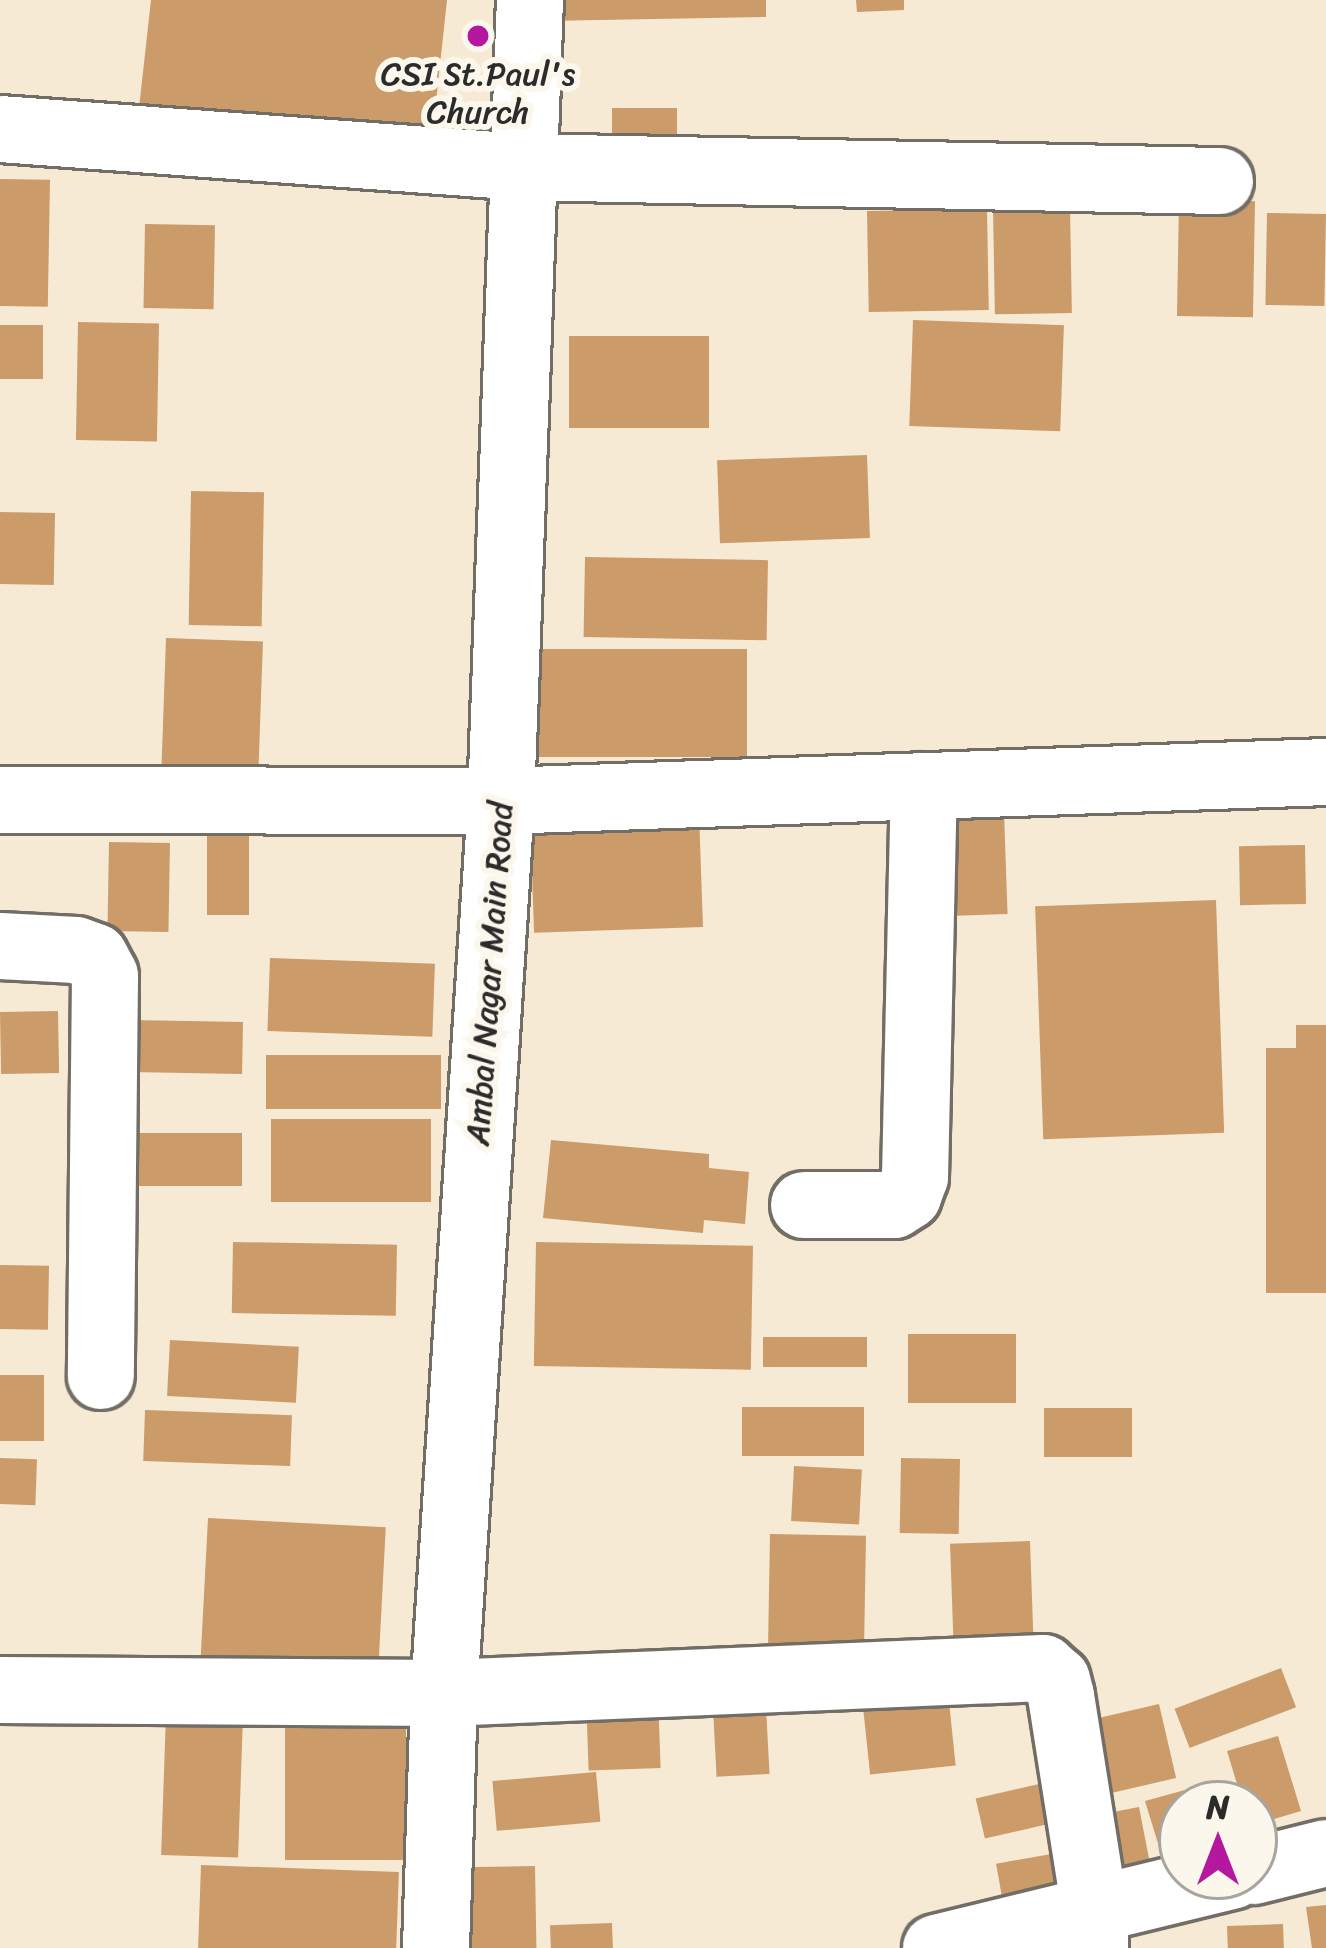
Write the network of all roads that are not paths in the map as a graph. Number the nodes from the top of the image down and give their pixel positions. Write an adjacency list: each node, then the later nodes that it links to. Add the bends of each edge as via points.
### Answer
1 (530, 0): 3 (street, Ambal Nagar Main Road)
2 (0, 129): 3 (street)
3 (522, 167): 4 (street); 8 (street, Ambal Nagar Main Road)
4 (1220, 181)
5 (1326, 772): 6 (street)
6 (924, 786): 8 (street); 10 (street, via 915,1177 894,1205)
7 (0, 800): 8 (street)
8 (501, 801): 13 (street, Ambal Nagar Main Road)
9 (0, 946): 11 (street, via 76,950 95,957 105,976)
10 (805, 1205)
11 (101, 1376)
12 (0, 1690): 13 (street)
13 (444, 1693): 17 (street, via 1043,1668 1061,1696); 18 (street, Ambal Nagar Main Road)
14 (1326, 1853): 15 (street)
15 (1278, 1864)
16 (1170, 1900): 17 (street)
17 (1095, 1929): 19 (street)
18 (436, 1948)
19 (936, 1948)

